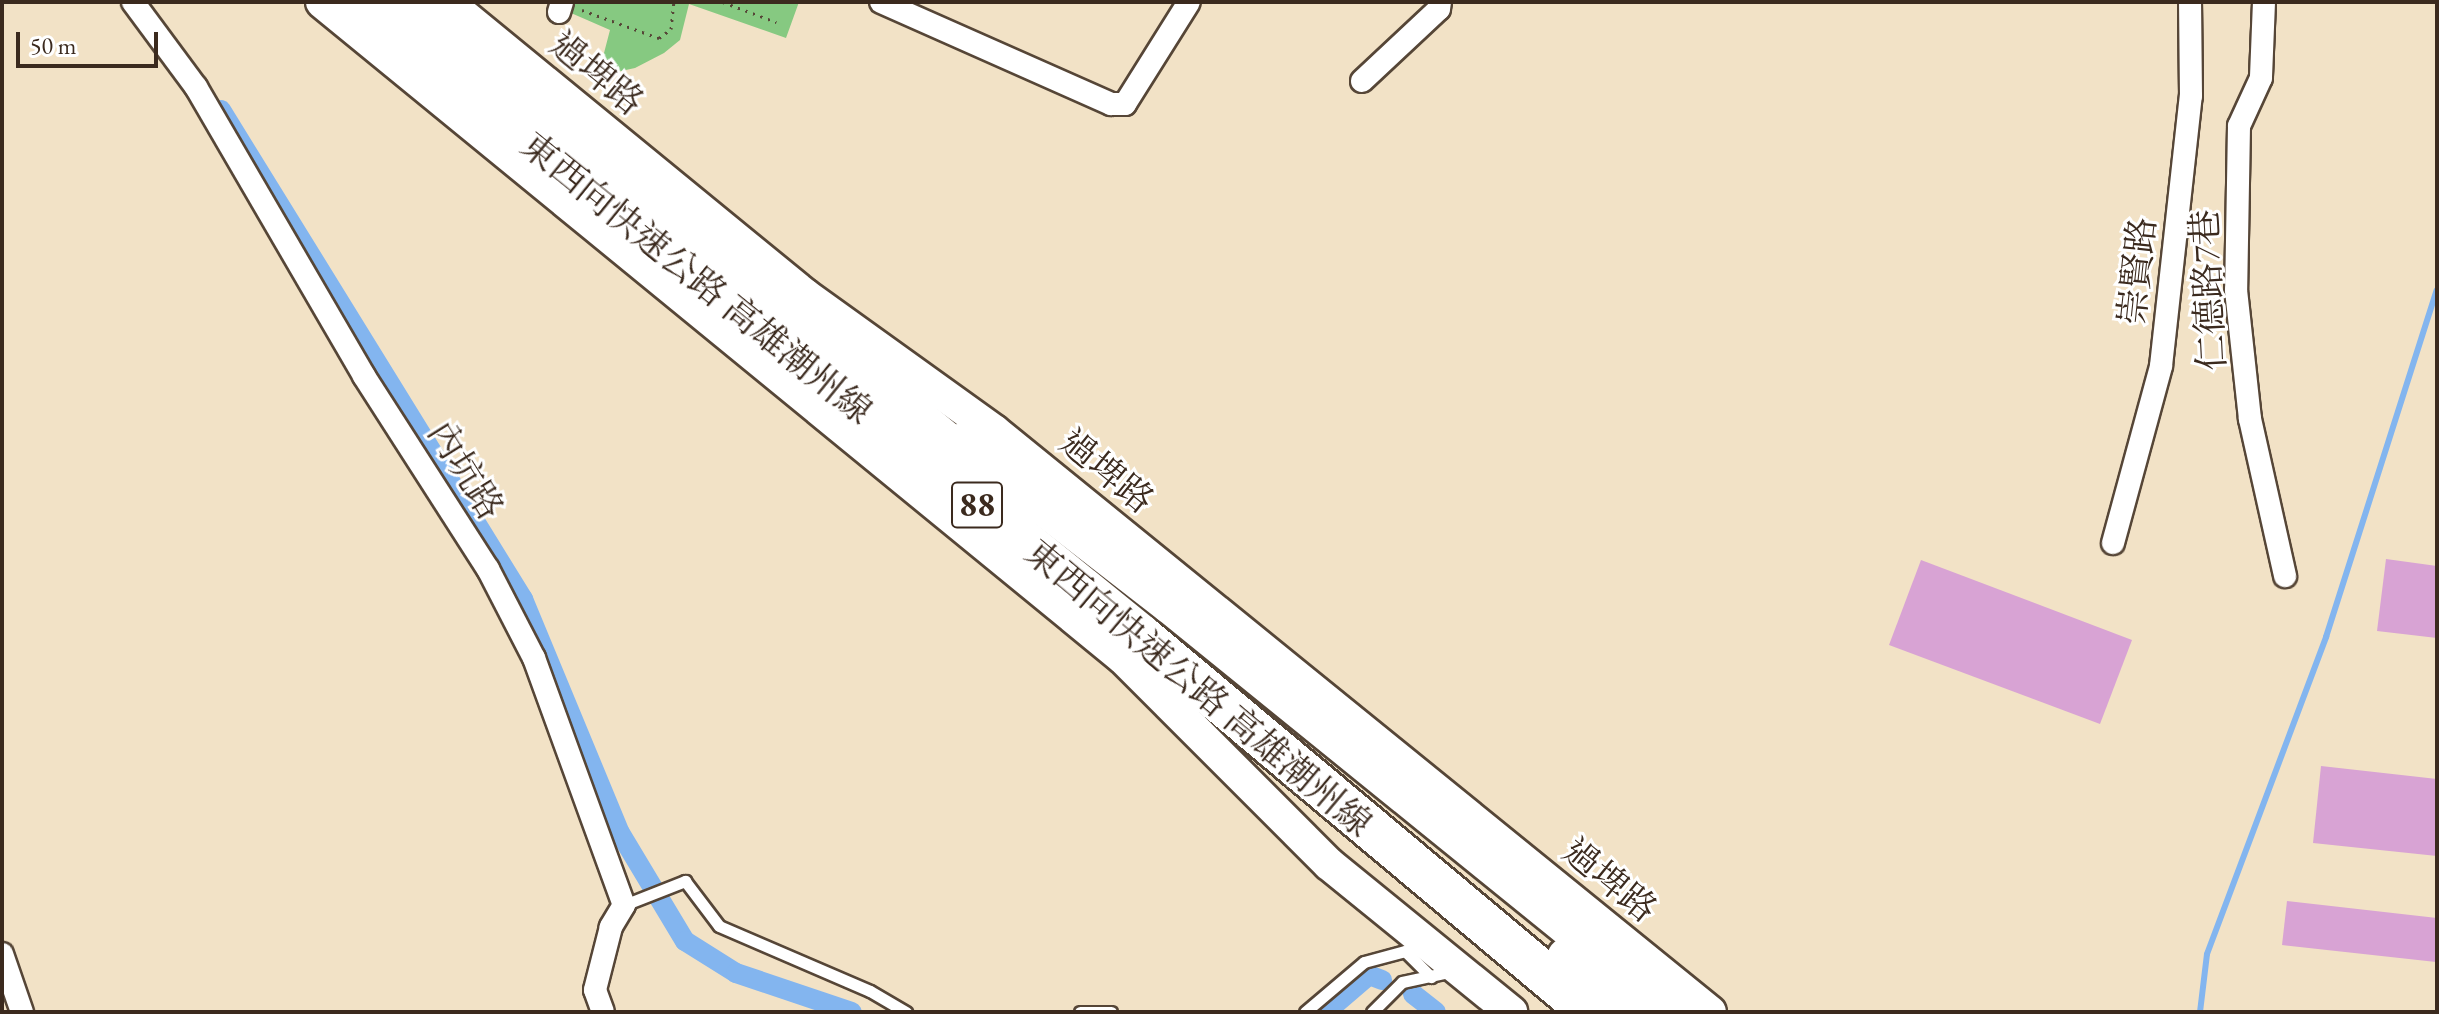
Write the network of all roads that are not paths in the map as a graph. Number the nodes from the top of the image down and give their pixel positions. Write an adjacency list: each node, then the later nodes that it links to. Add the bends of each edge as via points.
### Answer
1 (133, 2): 16 (street, 內坑路, via 196,87 364,376 488,569 534,658)
2 (322, 2): 18 (main road, via 1123,658)
3 (361, 2): 15 (highway, 東西向快速公路 高雄潮州線 / 88)
4 (411, 2): 12 (highway, 東西向快速公路 高雄潮州線 / 88)
5 (447, 2): 31 (main road, 過埤路, via 805,295 1006,441)
6 (881, 2): 7 (street, via 1111,104 1125,104)
7 (1189, 2)
8 (1440, 2): 11 (street, via 1439,9)
9 (2190, 2): 13 (street, 崇賢路, via 2191,96 2161,366)
10 (2264, 2): 14 (street, 仁德路7巷, via 2261,78 2239,126 2236,290 2250,419)
11 (1362, 81)
12 (790, 314): 29 (highway, 東西向快速公路 高雄潮州線 / 88); 30 (highway, via 1158,592)
13 (2113, 543)
14 (2285, 576)
15 (1141, 636): 27 (highway, via 1168,671 1348,840); 28 (highway, 東西向快速公路 高雄潮州線 / 88)
16 (624, 905): 20 (street, via 611,927 595,990); 21 (lane, via 685,881 719,926)
17 (2, 954): 19 (street)
18 (1444, 973): 24 (lane, via 1405,951 1364,962); 25 (lane, via 1402,982); 26 (main road)
19 (22, 1012)
20 (603, 1012)
21 (906, 1012)
22 (1080, 1012): 23 (lane)
23 (1111, 1012)
24 (1305, 1012)
25 (1372, 1012)
26 (1511, 1012)
27 (1546, 1012)
28 (1590, 1012)
29 (1636, 1012)
30 (1676, 1012)
31 (1710, 1012)

